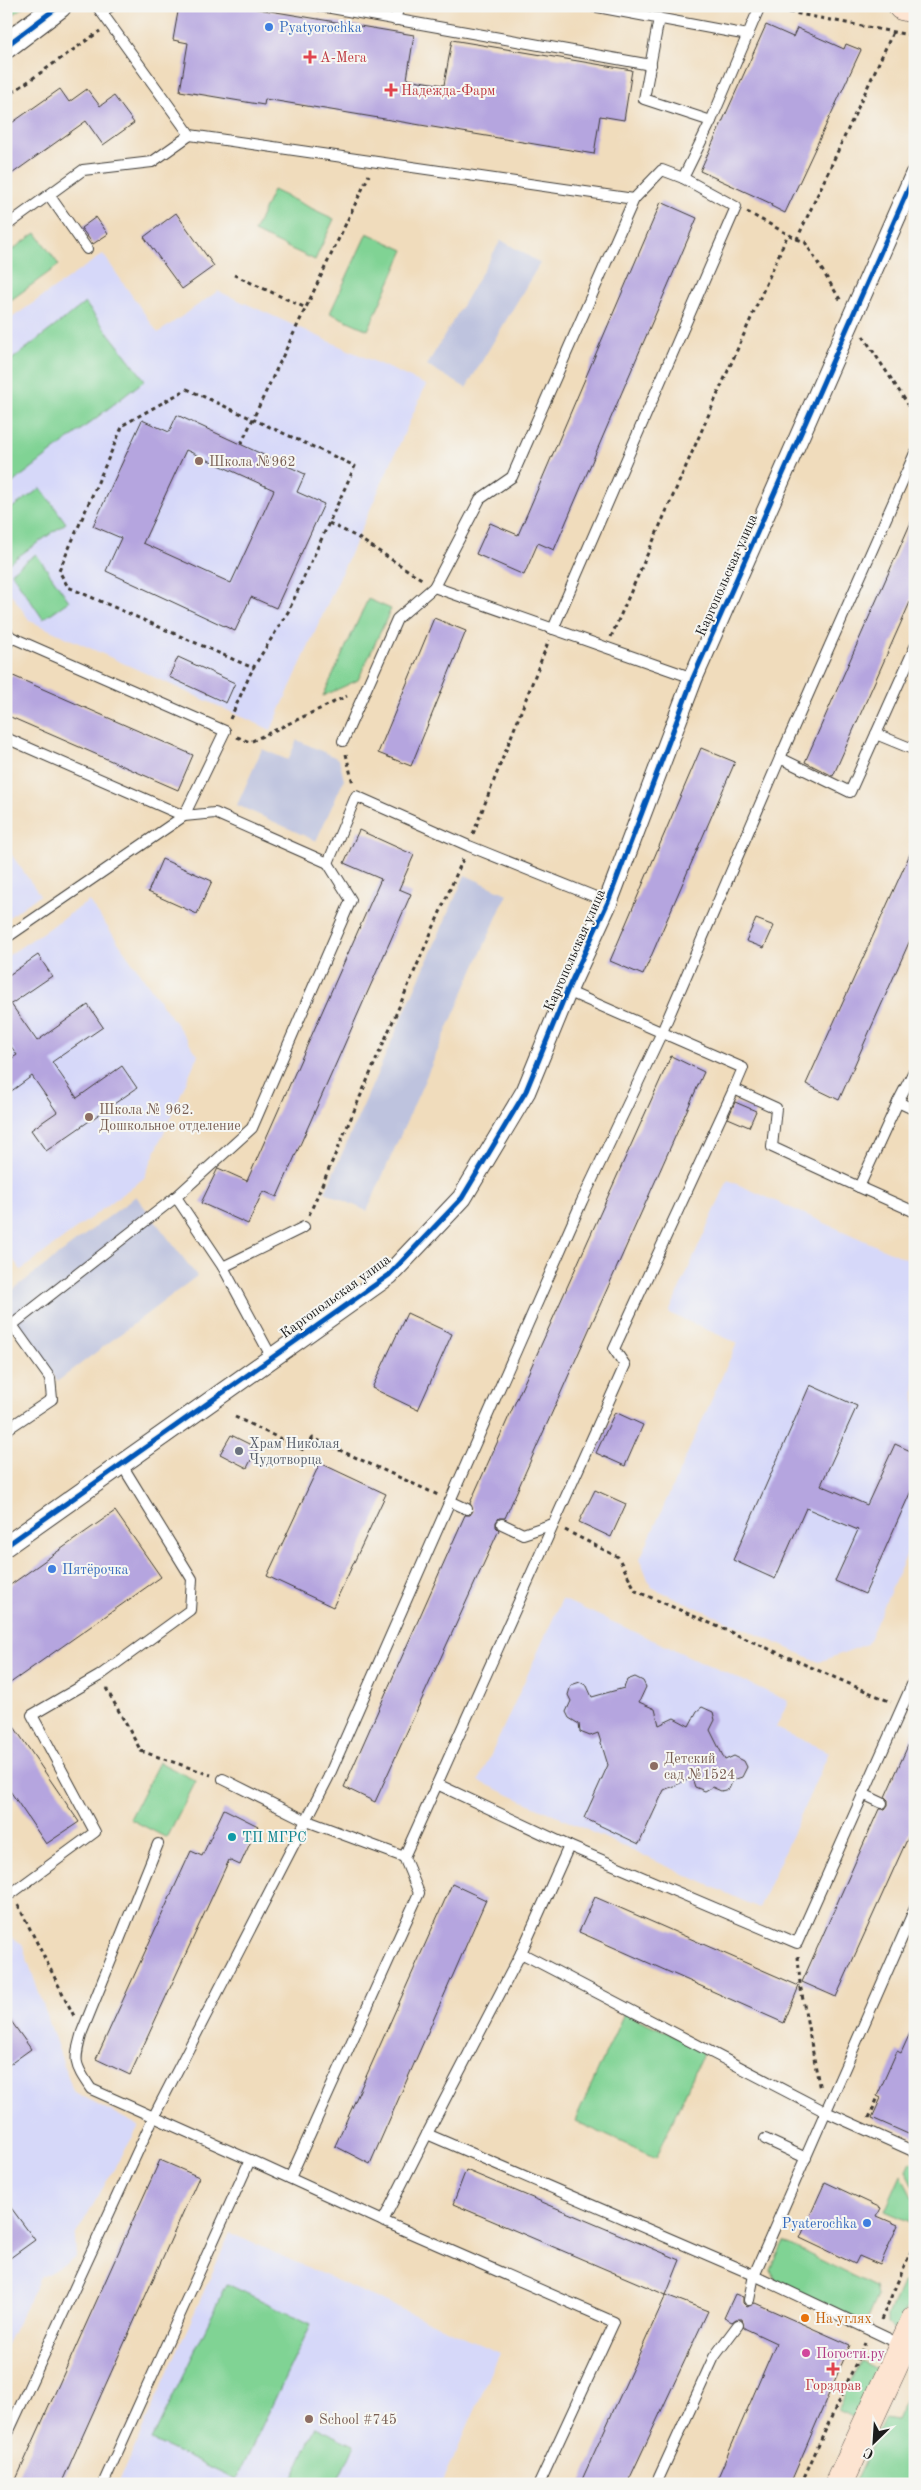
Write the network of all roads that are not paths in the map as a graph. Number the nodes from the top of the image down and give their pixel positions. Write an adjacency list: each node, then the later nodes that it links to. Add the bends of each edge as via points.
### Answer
1 (59, 6): 13 (street)
2 (111, 6): 7 (lane)
3 (320, 6): 11 (lane)
4 (400, 6): 11 (lane)
5 (592, 6): 9 (lane)
6 (760, 6): 12 (lane)
7 (99, 9): 16 (lane)
8 (915, 9): 10 (main road)
9 (659, 18): 12 (lane); 14 (lane)
10 (898, 18)
11 (395, 20): 14 (lane)
12 (748, 35): 15 (lane)
13 (6, 46)
14 (651, 65): 15 (lane, via 644,99)
15 (711, 121): 18 (lane)
16 (190, 135): 19 (lane, via 152,162 83,170); 20 (lane)
17 (915, 174): 28 (street, Каргопольская улица)
18 (683, 178): 20 (lane, via 662,170); 25 (lane, via 736,207)
19 (49, 195): 21 (lane); 22 (lane)
20 (634, 199): 24 (lane, via 512,477 480,499)
21 (6, 226)
22 (87, 249)
23 (915, 453): 33 (lane)
24 (434, 587): 25 (lane); 31 (lane, via 397,619)
25 (553, 629): 28 (lane)
26 (8, 638): 34 (lane, via 225,731)
27 (915, 647): 29 (lane)
28 (693, 678): 36 (street, Каргопольская улица)
29 (876, 734): 32 (lane); 33 (lane, via 850,792)
30 (6, 738): 34 (lane)
31 (343, 741)
32 (915, 750)
33 (780, 758): 39 (lane)
34 (184, 816): 35 (lane, via 215,813); 37 (lane)
35 (328, 863): 36 (lane, via 356,796); 45 (lane, via 351,900 252,1128)
36 (608, 902): 38 (street, Каргопольская улица)
37 (6, 938)
38 (567, 991): 39 (lane); 50 (street, Каргопольская улица, via 526,1091 462,1198 389,1274)
39 (662, 1032): 41 (lane, via 743,1068); 53 (lane, via 582,1201)
40 (915, 1069): 42 (lane)
41 (734, 1089): 44 (lane, via 776,1108 772,1147); 56 (lane, via 614,1350 625,1365)
42 (898, 1102): 43 (lane); 44 (lane)
43 (915, 1110)
44 (859, 1187): 46 (lane)
45 (176, 1197): 48 (lane); 49 (lane)
46 (915, 1212)
47 (304, 1228): 48 (lane)
48 (223, 1268): 50 (lane)
49 (9, 1323): 51 (lane, via 50,1378 52,1399)
50 (271, 1356): 52 (street, Каргопольская улица)
51 (6, 1430)
52 (122, 1465): 57 (street, Каргопольская улица); 67 (lane, via 192,1580 190,1610 99,1676 32,1715 96,1832)
53 (450, 1501): 54 (lane); 63 (lane)
54 (468, 1509)
55 (502, 1524): 56 (lane, via 523,1534)
56 (553, 1524): 60 (lane)
57 (8, 1542)
58 (915, 1678): 61 (lane)
59 (223, 1779): 63 (lane)
60 (437, 1784): 65 (lane); 66 (lane)
61 (863, 1794): 62 (lane); 65 (lane, via 797,1943)
62 (882, 1803)
63 (307, 1821): 66 (lane); 71 (lane)
64 (158, 1844): 71 (lane, via 82,2032 76,2055 77,2069 91,2089)
65 (569, 1846): 69 (lane)
66 (404, 1857): 77 (lane, via 419,1892)
67 (9, 1889)
68 (915, 1908): 70 (lane)
69 (521, 1953): 70 (lane); 72 (lane)
70 (824, 2112): 74 (lane); 75 (lane)
71 (154, 2116): 76 (lane); 84 (lane)
72 (427, 2134): 78 (lane); 79 (lane)
73 (765, 2139): 75 (lane)
74 (915, 2152)
75 (806, 2158): 79 (lane)
76 (250, 2160): 77 (lane); 85 (lane)
77 (290, 2178): 78 (lane)
78 (383, 2221): 86 (lane, via 614,2322)
79 (754, 2275): 80 (lane); 83 (lane)
80 (749, 2300)
81 (915, 2320): 83 (main road)
82 (738, 2325): 87 (lane, via 714,2357)
83 (903, 2345): 88 (main road)
84 (6, 2437)
85 (103, 2484)
86 (539, 2484)
87 (656, 2484)
88 (839, 2484)

